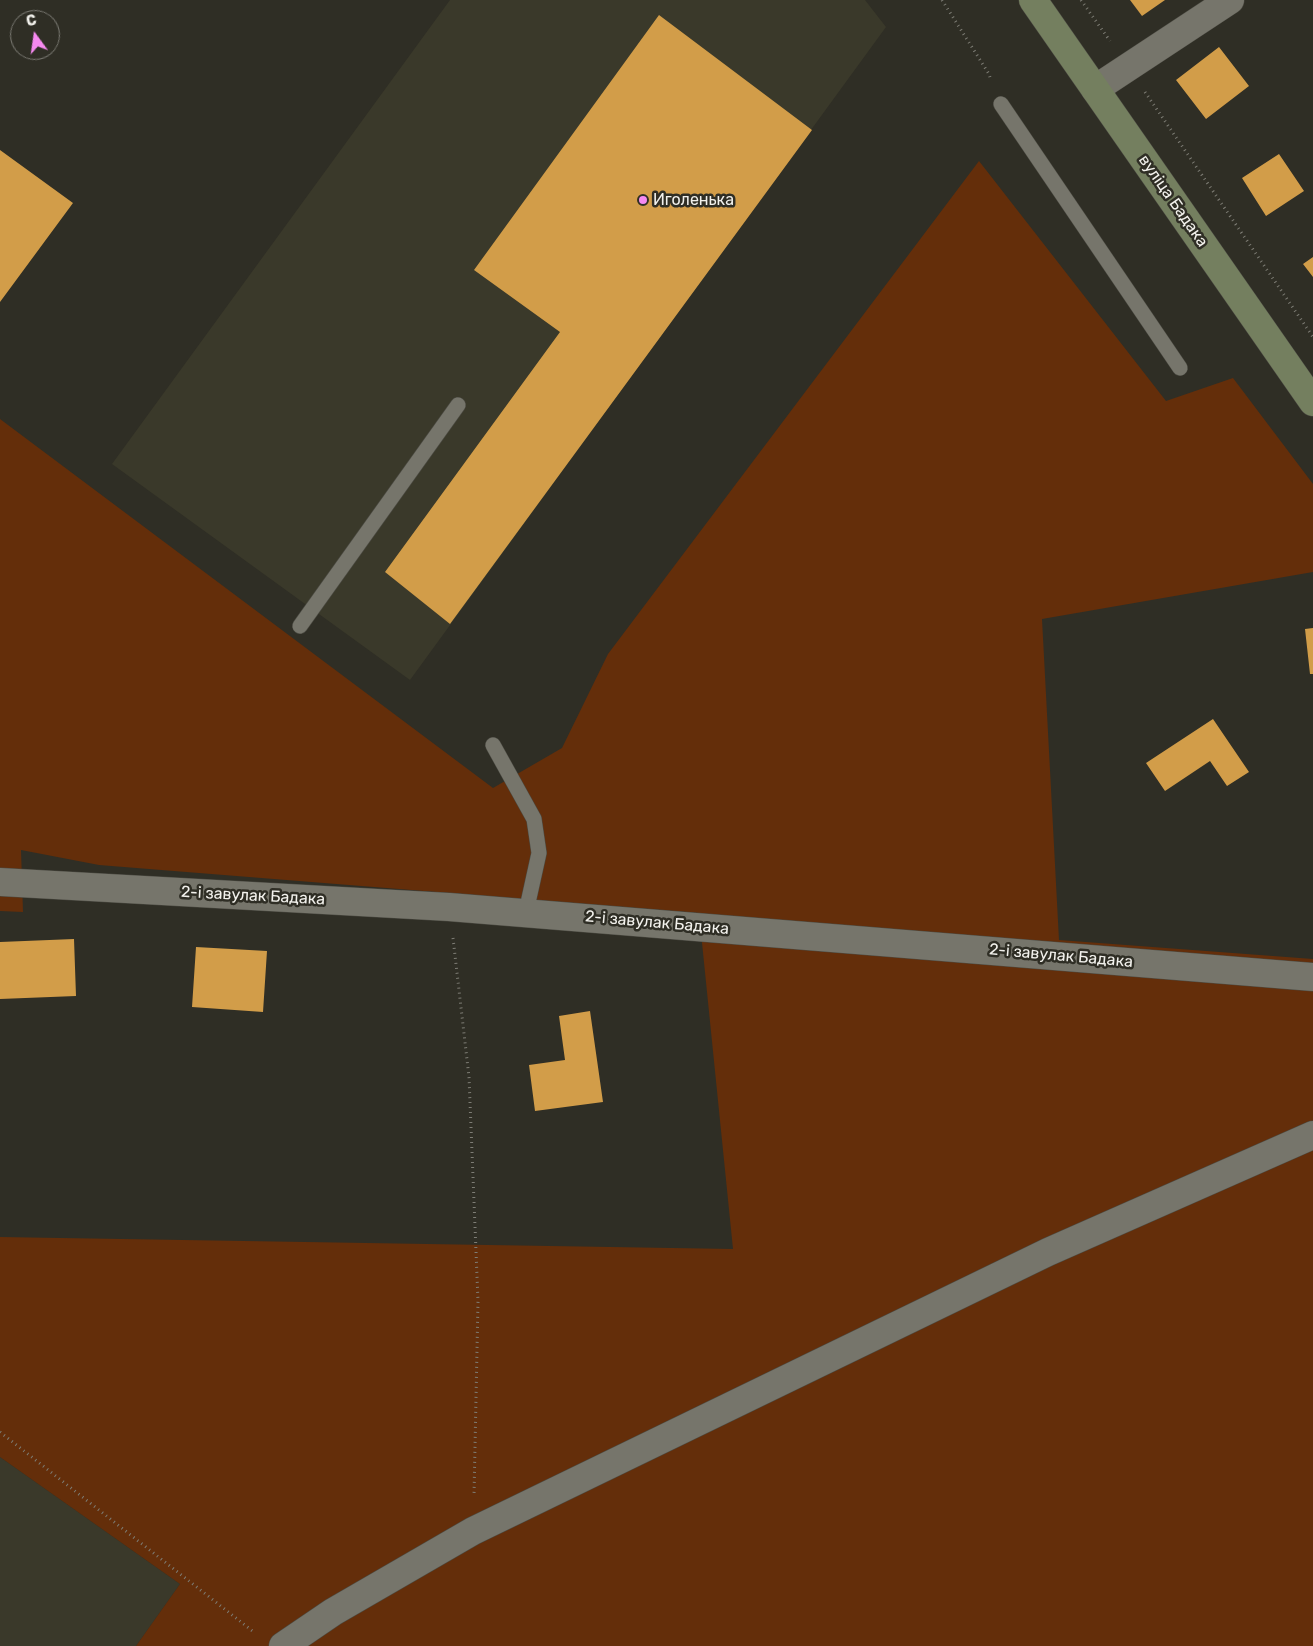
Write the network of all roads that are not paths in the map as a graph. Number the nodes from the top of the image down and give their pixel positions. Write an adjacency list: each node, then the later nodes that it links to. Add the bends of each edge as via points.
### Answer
1 (1033, 0): 3 (main road, вуліца Бадака)
2 (1230, 0): 3 (street)
3 (1096, 89): 6 (main road, вуліца Бадака)
4 (1001, 104): 5 (lane)
5 (1180, 368)
6 (1312, 397)
7 (458, 405): 8 (lane)
8 (300, 626)
9 (493, 745): 11 (lane, via 534,819 539,853)
10 (0, 882): 11 (street, 2-і завулак Бадака)
11 (526, 912): 12 (street, 2-і завулак Бадака)
12 (1313, 976)
13 (1313, 1135): 14 (street, via 1048,1252 473,1531 333,1612)
14 (283, 1646)

